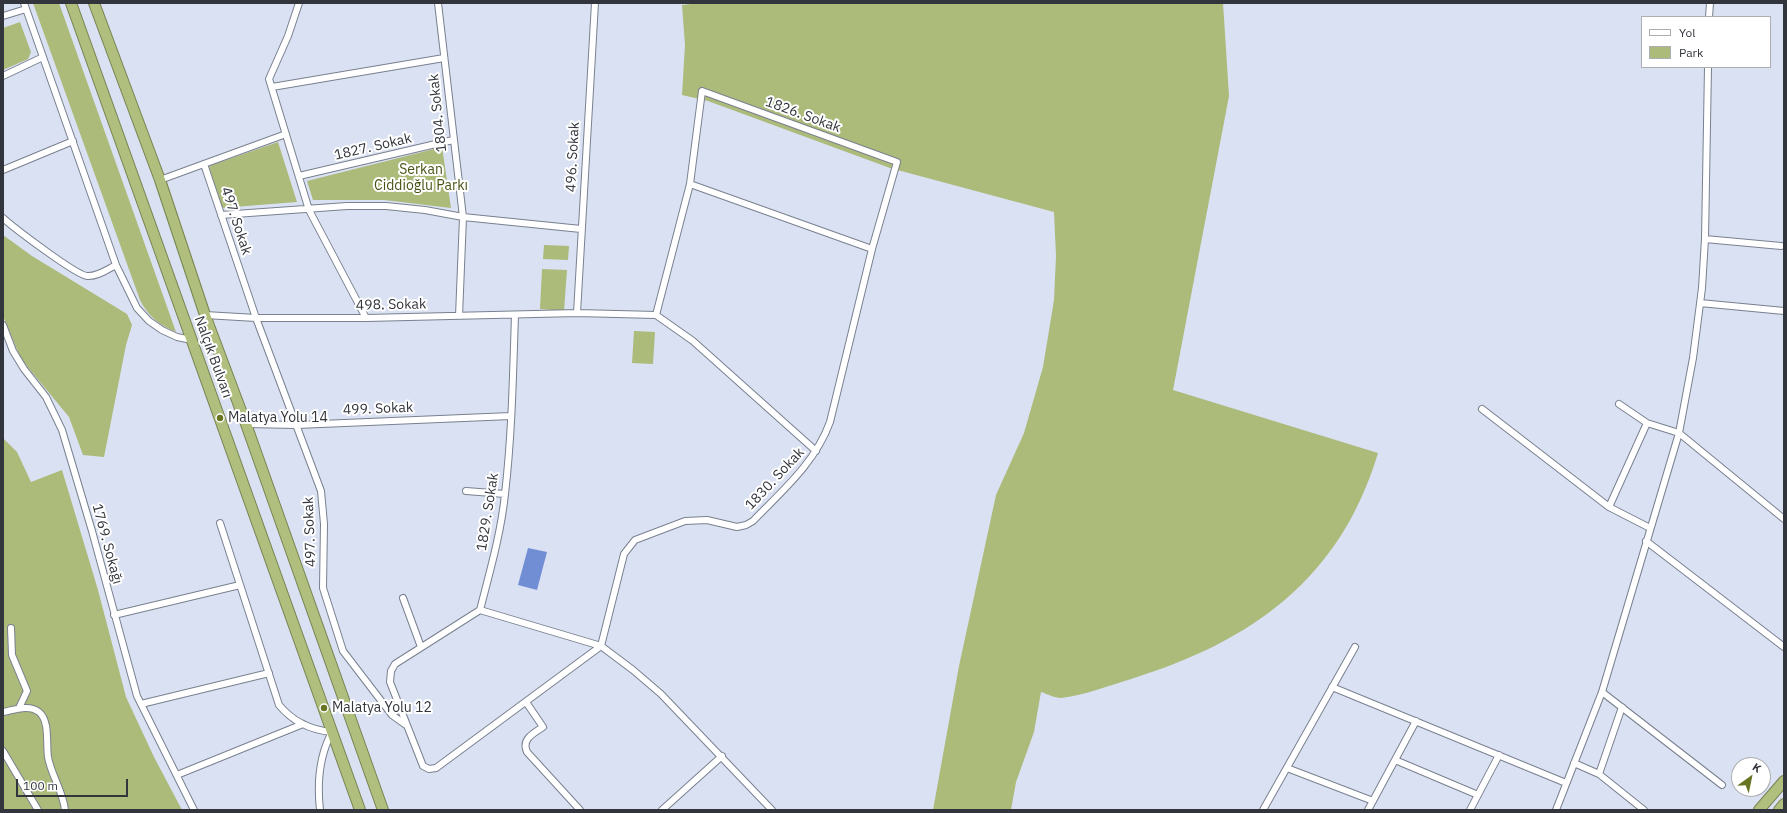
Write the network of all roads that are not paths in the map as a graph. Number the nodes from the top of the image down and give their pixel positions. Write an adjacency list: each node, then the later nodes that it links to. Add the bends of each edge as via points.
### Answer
1 (71, 3): 43 (highway, Nalçık Bulvarı)
2 (94, 3): 22 (highway, Nalçık Bulvarı)
3 (298, 3): 14 (street, via 288,36 269,79)
4 (438, 3): 11 (street, 1804. Sokak)
5 (595, 3): 28 (street, 496. Sokak)
6 (1710, 3): 9 (street)
7 (25, 6): 8 (street); 10 (street)
8 (3, 16)
9 (1709, 16)
10 (43, 57): 13 (street); 17 (street)
11 (444, 58): 14 (street); 16 (street, 1804. Sokak)
12 (1708, 68): 29 (street)
13 (3, 76)
14 (272, 88): 15 (street)
15 (286, 134): 19 (street); 21 (street)
16 (453, 140): 21 (street, 1827. Sokak); 26 (street, 1804. Sokak)
17 (73, 141): 20 (street); 32 (street)
18 (897, 162): 23 (street, 1826. Sokak, via 702,91); 31 (street, 1830. Sokak)
19 (204, 164): 22 (street); 25 (street, 497. Sokak)
20 (3, 170)
21 (299, 176): 24 (street)
22 (160, 180): 38 (highway, Nalçık Bulvarı)
23 (690, 184): 31 (street); 37 (street)
24 (309, 210): 25 (street); 26 (street, via 347,206 386,206); 41 (street)
25 (221, 214): 40 (street, 497. Sokak)
26 (463, 217): 28 (street); 39 (street, 1804. Sokak)
27 (3, 218): 32 (street, via 23,235 81,274 94,276)
28 (581, 229): 35 (street, 496. Sokak)
29 (1704, 239): 30 (street); 33 (street)
30 (1781, 246)
31 (872, 249): 51 (street, 1830. Sokak, via 830,422)
32 (116, 265): 43 (street, via 137,308 148,320 169,334)
33 (1700, 303): 34 (street); 50 (street, via 1689,385)
34 (1784, 311)
35 (577, 313): 36 (street, 498. Sokak); 37 (street, 498. Sokak)
36 (515, 314): 39 (street, 498. Sokak); 46 (street, 1829. Sokak)
37 (656, 314): 51 (street, via 693,341)
38 (205, 315): 40 (street, 498. Sokak); 48 (highway, Nalçık Bulvarı)
39 (460, 316): 41 (street, 498. Sokak)
40 (256, 318): 41 (street, 498. Sokak); 49 (street, 497. Sokak)
41 (366, 318)
42 (3, 325): 62 (street, 1769. Sokağı, via 13,351 46,397 62,430)
43 (192, 340): 79 (highway, Nalçık Bulvarı)
44 (1619, 404): 47 (street)
45 (1482, 409): 54 (street)
46 (511, 416): 49 (street, 499. Sokak); 53 (street, 1829. Sokak)
47 (1646, 423): 50 (street); 54 (street)
48 (246, 424): 49 (street, 499. Sokak); 99 (highway, Nalçık Bulvarı)
49 (297, 425): 78 (street, 497. Sokak, via 321,491 324,524 323,588 343,651 392,715)
50 (1679, 433): 55 (street); 57 (street)
51 (816, 451): 64 (street, 1830. Sokak, via 795,478 746,525 736,527 707,520 685,521 632,543 622,559)
52 (466, 491): 53 (street)
53 (505, 494): 61 (street, 1829. Sokak, via 498,538)
54 (1609, 508): 57 (street)
55 (1784, 519)
56 (220, 523): 59 (street)
57 (1650, 528): 58 (street)
58 (1646, 541): 67 (street); 70 (street)
59 (240, 585): 62 (street); 68 (street)
60 (403, 598): 65 (street)
61 (480, 610): 64 (street); 65 (street)
62 (114, 615): 72 (street, 1769. Sokağı)
63 (11, 628): 74 (street, via 12,655 27,691)
64 (601, 646): 71 (street); 82 (street, via 661,694)
65 (421, 647): 78 (street, via 395,664 391,671 390,682)
66 (1355, 647): 69 (street)
67 (1784, 647)
68 (269, 673): 72 (street); 77 (street, via 279,705 288,715)
69 (1332, 687): 76 (street); 85 (street)
70 (1602, 692): 73 (street); 84 (street)
71 (526, 702): 78 (street, via 431,769 422,766); 100 (street, via 543,726 526,741 527,752)
72 (141, 704): 87 (street, 1769. Sokağı)
73 (1622, 707): 86 (street); 90 (street)
74 (20, 708): 75 (street); 95 (street, via 34,709 44,719 48,758 64,798)
75 (3, 712)
76 (1416, 721): 81 (street); 83 (street)
77 (303, 724): 79 (street); 87 (street)
78 (406, 725)
79 (332, 732): 97 (street, via 321,762); 98 (highway, Nalçık Bulvarı)
80 (3, 751): 94 (street)
81 (1499, 755): 89 (street); 91 (street)
82 (722, 756): 101 (street); 102 (street)
83 (1395, 760): 91 (street); 92 (street)
84 (1574, 763): 86 (street); 89 (street)
85 (1287, 768): 92 (street); 103 (street)
86 (1599, 774): 107 (street)
87 (177, 775): 96 (street, 1769. Sokağı)
88 (1784, 781): 108 (highway)
89 (1566, 783): 106 (street)
90 (1722, 785)
91 (1478, 794): 105 (street)
92 (1373, 801): 104 (street)
93 (1784, 804): 109 (highway)
94 (38, 810)
95 (65, 810)
96 (194, 810)
97 (320, 810)
98 (360, 810)
99 (383, 810)
100 (580, 810)
101 (662, 810)
102 (772, 810)
103 (1263, 810)
104 (1368, 810)
105 (1470, 810)
106 (1556, 810)
107 (1644, 810)
108 (1759, 810)
109 (1779, 810)

